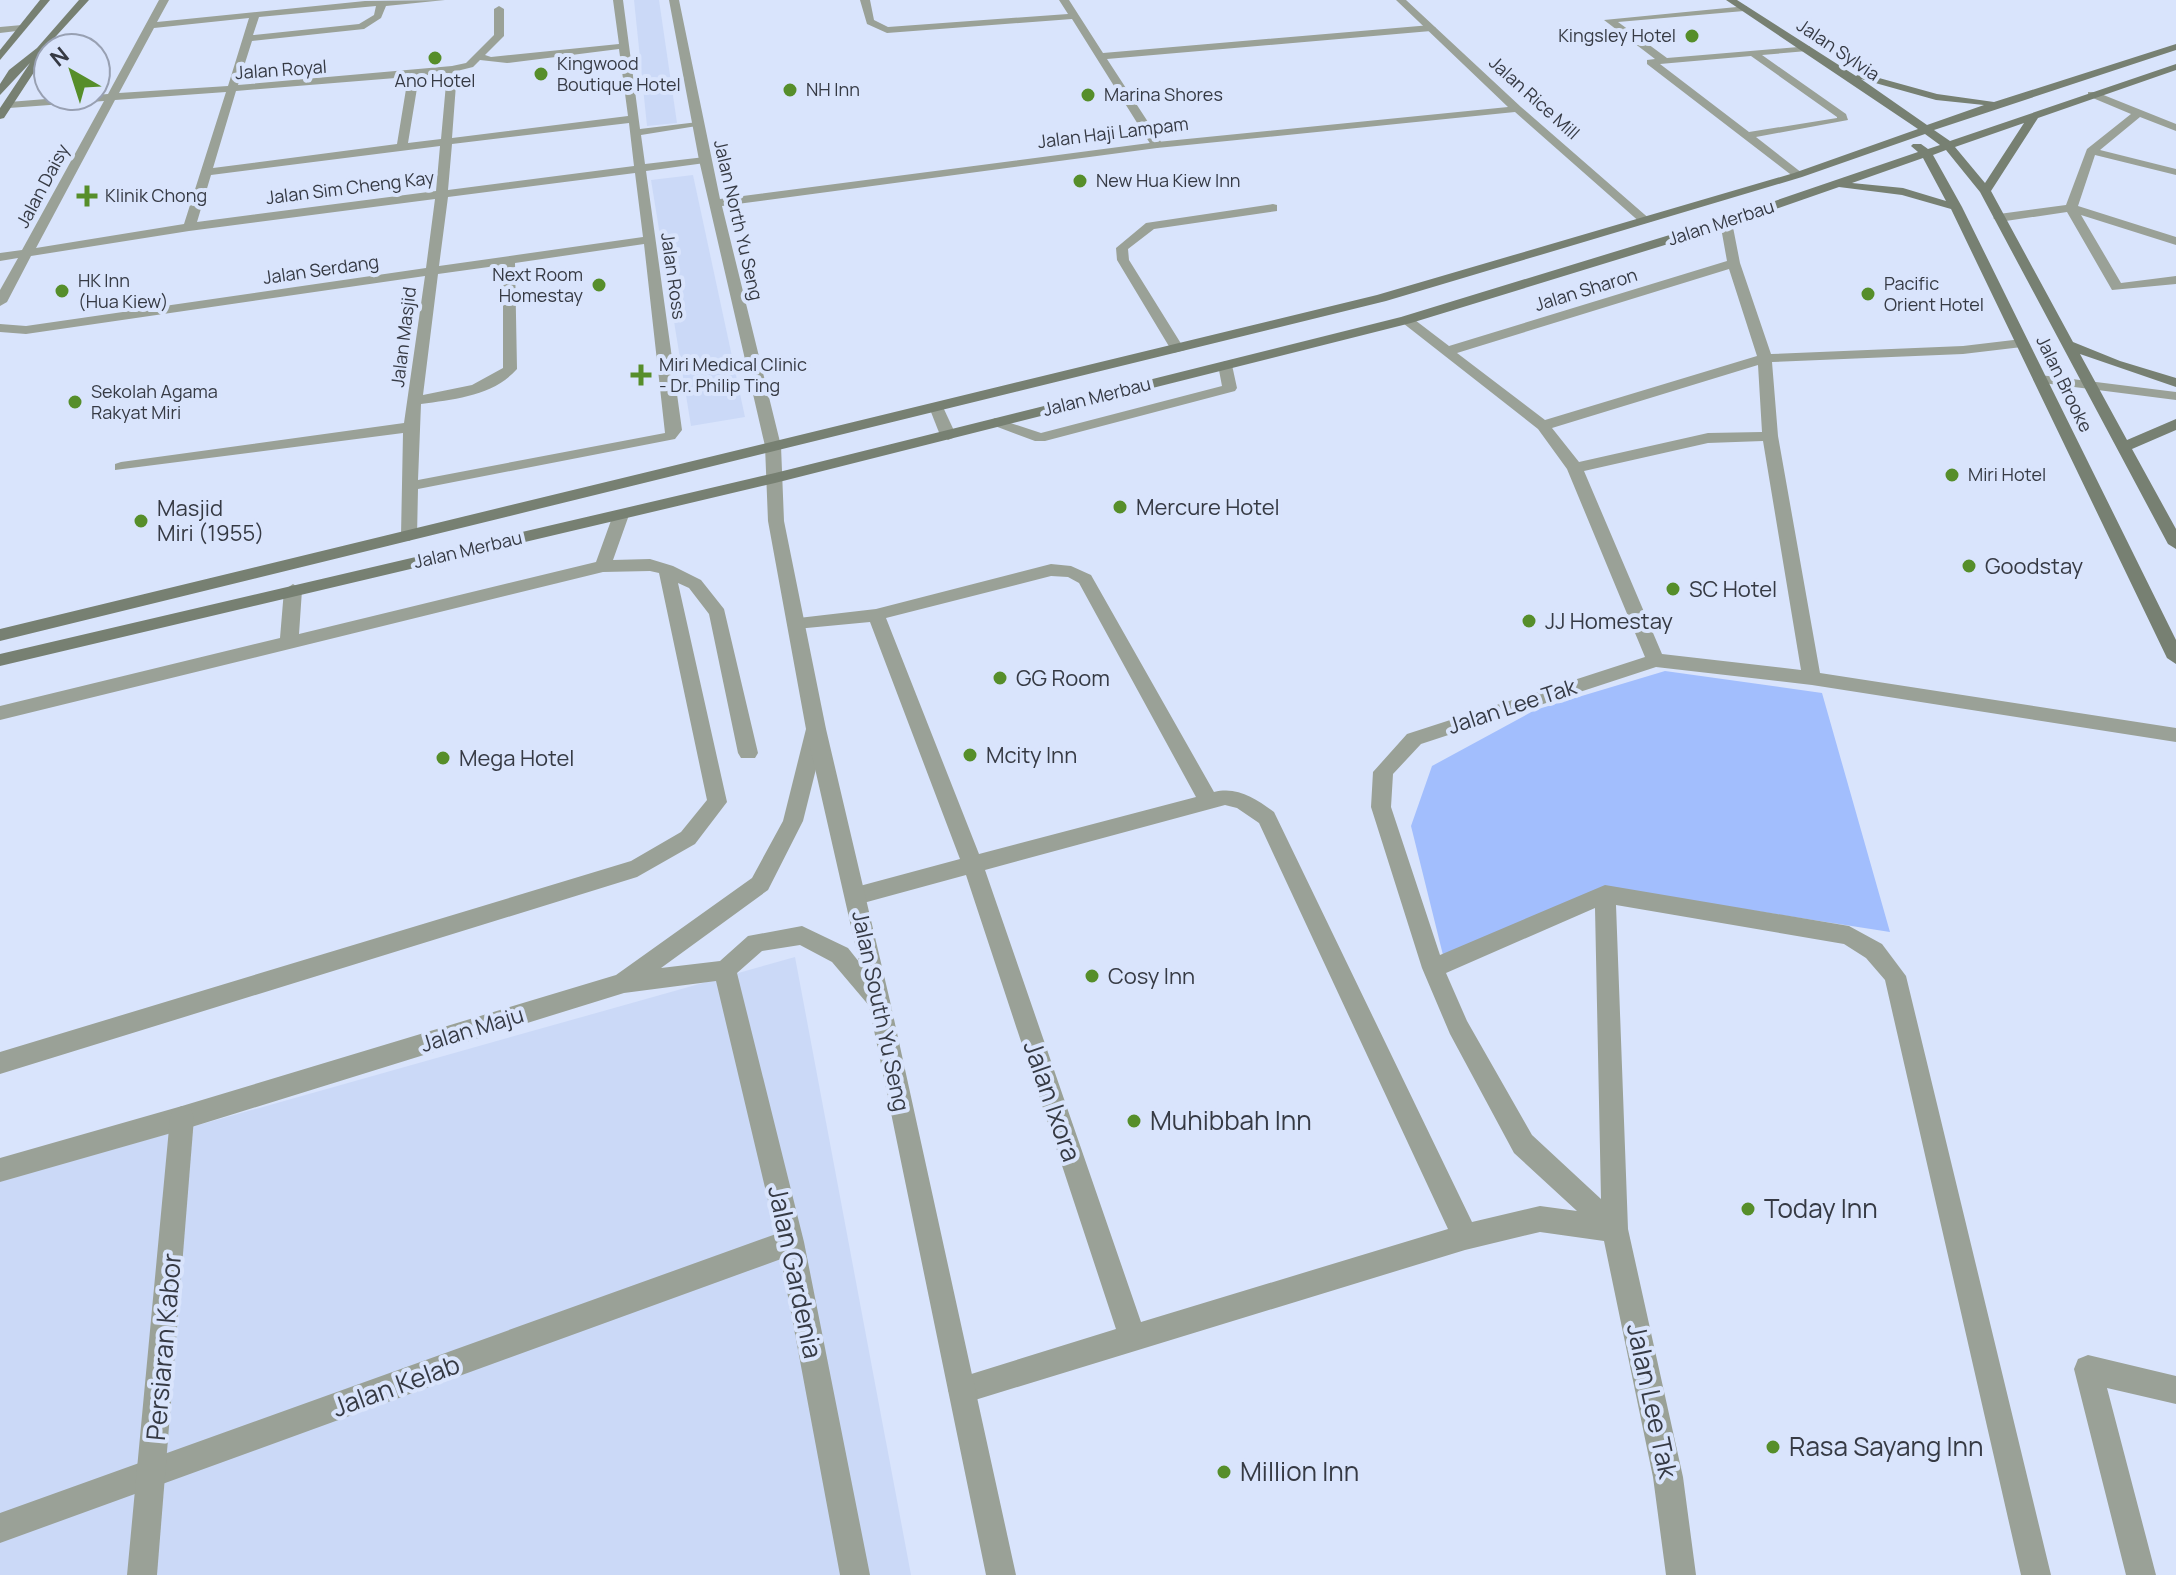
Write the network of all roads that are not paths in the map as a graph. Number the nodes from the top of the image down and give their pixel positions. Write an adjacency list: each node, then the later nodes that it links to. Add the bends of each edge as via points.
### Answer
1 (45, 0): 18 (street)
2 (84, 0): 21 (street)
3 (164, 0): 17 (street, Jalan Daisy)
4 (440, 0): 13 (street)
5 (618, 0): 23 (street, Jalan Ross)
6 (674, 0): 51 (street, Jalan North Yu Seng)
7 (865, 0): 16 (street, via 870,22 887,30)
8 (1064, 0): 16 (street)
9 (1401, 0): 19 (street, Jalan Rice Mill)
10 (1731, 0): 14 (street, Jalan Sylvia)
11 (489, 1): 27 (street, via 504,7 499,36)
12 (366, 2): 13 (street); 15 (street)
13 (382, 3): 22 (street, via 378,16 361,27)
14 (1744, 8): 25 (street, Jalan Sylvia); 31 (street, via 1609,20)
15 (255, 14): 17 (street); 22 (street)
16 (1075, 16): 28 (street)
17 (151, 25): 39 (street, Jalan Daisy)
18 (22, 28): 20 (street); 29 (street)
19 (1431, 28): 28 (street); 45 (street, Jalan Rice Mill)
20 (0, 30)
21 (56, 32)
22 (249, 38): 37 (street)
23 (623, 46): 27 (street, via 507,60); 50 (street, Jalan Ross)
24 (2176, 47): 43 (street, Jalan Merbau)
25 (1807, 48): 26 (street); 33 (street, Jalan Sylvia)
26 (1753, 53): 31 (street); 55 (street, via 1843,120)
27 (479, 56): 34 (street, Jalan Royal)
28 (1102, 56): 58 (street)
29 (0, 57)
30 (32, 57): 38 (street)
31 (1665, 61): 55 (street, via 1651,62)
32 (2176, 67): 40 (street, Jalan Merbau)
33 (1838, 68): 43 (street, via 1936,97); 53 (street, Jalan Sylvia)
34 (452, 69): 36 (street, Jalan Royal); 57 (street, Jalan Masjid)
35 (32, 70): 44 (street)
36 (414, 73): 37 (street, Jalan Royal); 60 (street)
37 (233, 90): 41 (street, Jalan Royal); 65 (street)
38 (0, 92)
39 (112, 94)
40 (2092, 94): 47 (street, Jalan Merbau); 48 (street)
41 (112, 96)
42 (32, 103): 44 (street, Jalan Royal)
43 (1998, 104): 53 (street, Jalan Merbau)
44 (9, 105): 49 (street)
45 (1517, 109): 58 (street, Jalan Haji Lampam); 76 (street, Jalan Rice Mill)
46 (103, 112): 81 (street, Jalan Daisy)
47 (2036, 113): 59 (street, Jalan Merbau); 69 (street)
48 (2139, 113): 52 (street); 61 (street)
49 (0, 116)
50 (632, 119): 54 (street, Jalan Ross); 57 (street)
51 (698, 125): 54 (street); 63 (street, Jalan North Yu Seng)
52 (2176, 128)
53 (1926, 129): 56 (street, Jalan Merbau); 59 (street, Jalan Sylvia)
54 (634, 133): 64 (street, Jalan Ross)
55 (1744, 136): 67 (street)
56 (1904, 137): 62 (street, Jalan Brooke); 67 (street, Jalan Merbau)
57 (447, 142): 60 (street); 70 (street, Jalan Masjid)
58 (1157, 145): 71 (street, Jalan Haji Lampam)
59 (1948, 145): 62 (street, Jalan Merbau); 69 (street, Jalan Brooke)
60 (402, 147): 65 (street)
61 (2091, 151): 66 (street); 74 (street)
62 (1926, 153): 68 (street, Jalan Merbau); 72 (street, Jalan Brooke)
63 (705, 160): 64 (street, Jalan Sim Cheng Kay); 71 (street, Jalan North Yu Seng)
64 (638, 169): 70 (street, Jalan Sim Cheng Kay); 79 (street, Jalan Ross)
65 (207, 172): 78 (street)
66 (2176, 172)
67 (1798, 175): 76 (street, Jalan Merbau)
68 (1839, 184): 72 (street, via 1903,192); 77 (street, Jalan Merbau)
69 (1985, 191): 75 (street, Jalan Brooke)
70 (442, 194): 78 (street, Jalan Sim Cheng Kay); 85 (street, Jalan Masjid)
71 (715, 203): 108 (street, Jalan North Yu Seng)
72 (1956, 207): 90 (street, Jalan Brooke)
73 (1273, 208): 92 (street, via 1150,226 1122,248 1123,260)
74 (2071, 208): 75 (street); 80 (street); 86 (street, via 2117,287)
75 (1999, 218): 91 (street, Jalan Brooke)
76 (1646, 221): 92 (street, Jalan Merbau)
77 (1726, 222): 84 (street); 88 (street, Jalan Merbau)
78 (189, 227): 81 (street, Jalan Sim Cheng Kay)
79 (648, 240): 83 (street, Jalan Serdang); 113 (street, Jalan Ross, via 674,430 670,436)
80 (2176, 241)
81 (30, 250): 82 (street, Jalan Sim Cheng Kay); 87 (street)
82 (0, 257)
83 (509, 261): 85 (street, Jalan Serdang); 100 (street, via 510,369 496,382 471,391)
84 (1734, 263): 93 (street, Jalan Sharon); 94 (street)
85 (430, 273): 89 (street, Jalan Serdang, via 26,330); 100 (street, Jalan Masjid)
86 (2176, 280)
87 (0, 302)
88 (1406, 320): 93 (street); 95 (street, Jalan Merbau)
89 (0, 328)
90 (2022, 343): 94 (street); 96 (street, Jalan Brooke)
91 (2070, 345): 97 (street); 98 (street, Jalan Brooke)
92 (1178, 350): 101 (street, Jalan Merbau)
93 (1449, 351): 104 (street)
94 (1765, 358): 104 (street); 107 (street)
95 (1225, 365): 102 (street, Jalan Merbau); 102 (street, via 1230,388 1040,438)
96 (2040, 379): 98 (street); 124 (street, Jalan Brooke)
97 (2176, 383)
98 (2093, 386): 99 (street); 109 (street, Jalan Brooke)
99 (2176, 396)
100 (415, 401): 105 (street, Jalan Masjid)
101 (936, 407): 106 (street); 108 (street, Jalan Merbau)
102 (995, 423): 106 (street, Jalan Merbau)
103 (2176, 424): 109 (street)
104 (1543, 426): 111 (street)
105 (411, 427): 110 (street); 113 (street, Jalan Masjid)
106 (948, 435): 112 (street, Jalan Merbau)
107 (1770, 436): 111 (street, via 1708,438); 127 (street)
108 (773, 446): 112 (street, Jalan South Yu Seng); 115 (street, Jalan Merbau)
109 (2123, 447): 116 (street, Jalan Brooke)
110 (121, 467)
111 (1575, 468): 126 (street)
112 (775, 478): 114 (street, Jalan Merbau); 121 (street, Jalan South Yu Seng, via 776,521)
113 (410, 486): 115 (street, Jalan Masjid)
114 (621, 515): 117 (street); 119 (street, Jalan Merbau)
115 (409, 536): 122 (street, Jalan Merbau)
116 (2176, 544)
117 (603, 566): 118 (street); 123 (street)
118 (667, 570): 131 (street, via 695,584 718,613); 140 (street, via 717,802 688,838 637,868)
119 (293, 590): 123 (street); 125 (street, Jalan Merbau)
120 (876, 615): 121 (street); 132 (street, via 1051,570 1085,579); 133 (street, Jalan Ixora)
121 (796, 623): 129 (street, Jalan South Yu Seng)
122 (0, 635)
123 (289, 641): 128 (street)
124 (2176, 658)
125 (0, 660)
126 (1655, 660): 127 (street, Jalan Lee Tak); 136 (street, Jalan Lee Tak, via 1414,739 1383,772 1381,807)
127 (1812, 678): 130 (street, Jalan Lee Tak)
128 (0, 713)
129 (816, 729): 135 (street, Jalan South Yu Seng); 138 (street, Jalan Maju, via 793,821 760,884)
130 (2176, 735)
131 (748, 753)
132 (1209, 801): 133 (street); 144 (street, via 1243,801 1267,818)
133 (973, 866): 135 (street); 146 (street, Jalan Ixora)
134 (1605, 894): 136 (street); 143 (street, Jalan Lee Tak); 155 (street, via 1849,935 1874,951 1895,976)
135 (856, 896): 139 (street, Jalan South Yu Seng)
136 (1433, 968): 143 (street, Jalan Lee Tak, via 1458,1027 1523,1144)
137 (725, 970): 138 (street); 139 (street, via 756,943 802,935 840,955); 145 (street, Jalan Gardenia)
138 (623, 983): 141 (street, Jalan Maju)
139 (879, 1001): 147 (street, Jalan South Yu Seng)
140 (0, 1063)
141 (182, 1118): 142 (street, Jalan Maju); 149 (street, Persiaran Kabor)
142 (0, 1170)
143 (1615, 1229): 144 (street, via 1540,1219); 154 (street, Jalan Lee Tak, via 1668,1477)
144 (1465, 1237): 146 (street)
145 (791, 1242): 149 (street, Jalan Kelab); 152 (street, Jalan Gardenia)
146 (1132, 1336): 147 (street)
147 (962, 1390): 153 (street, Jalan South Yu Seng)
148 (2176, 1390): 156 (street, via 2088,1369)
149 (153, 1474): 150 (street, Jalan Kelab); 151 (street, Persiaran Kabor)
150 (0, 1528)
151 (142, 1575)
152 (855, 1575)
153 (1001, 1575)
154 (1681, 1575)
155 (2036, 1575)
156 (2141, 1575)

